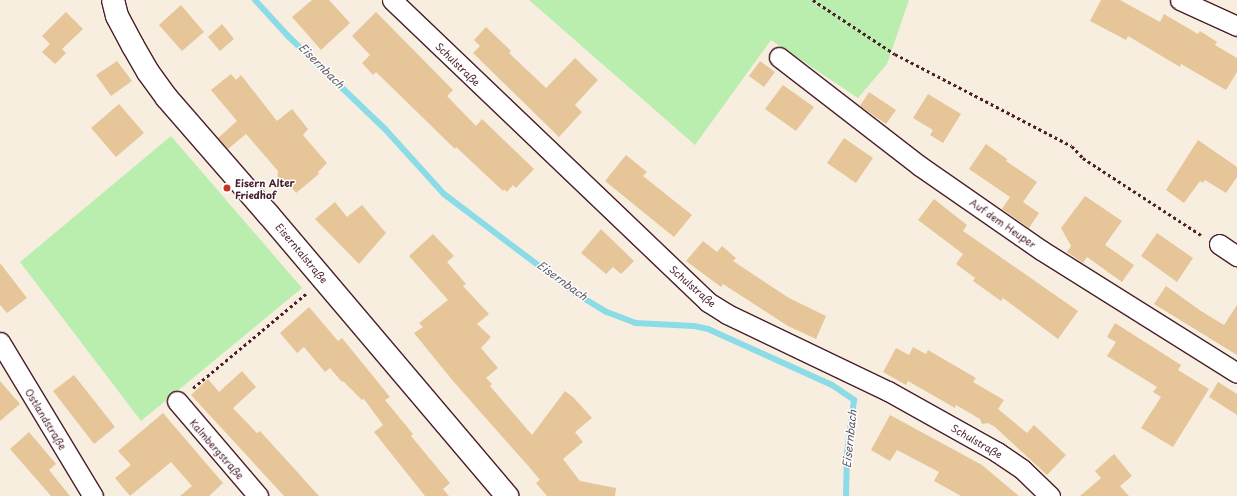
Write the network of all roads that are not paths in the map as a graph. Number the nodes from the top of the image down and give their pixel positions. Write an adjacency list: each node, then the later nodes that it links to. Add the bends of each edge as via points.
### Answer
1 (113, 0): 13 (main road, Eiserntalstraße, via 117,16 133,46 167,98)
2 (392, 0): 14 (street, Schulstraße, via 708,302 727,314 888,391 997,452 1022,469)
3 (1180, 0): 4 (street)
4 (1237, 26)
5 (779, 57): 9 (street, Auf dem Heuper, via 920,166 1041,250)
6 (1219, 244): 7 (street)
7 (1237, 256)
8 (0, 342): 11 (street, Ostlandstraße)
9 (1237, 373)
10 (177, 401): 12 (street, Kalmbergstraße)
11 (93, 496)
12 (258, 496)
13 (507, 496)
14 (1050, 496)

